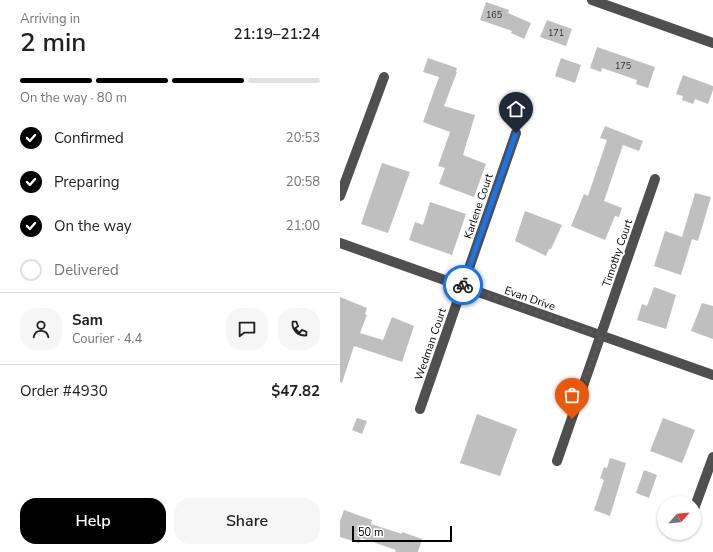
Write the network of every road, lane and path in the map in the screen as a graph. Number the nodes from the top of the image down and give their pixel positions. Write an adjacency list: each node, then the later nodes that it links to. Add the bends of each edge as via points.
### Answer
1 (592, 0): 2 (street)
2 (713, 43)
3 (384, 77): 6 (street)
4 (516, 133): 8 (street, Karlene Court)
5 (656, 179): 9 (street, Timothy Court)
6 (340, 196)
7 (340, 243): 8 (street, Evan Drive)
8 (463, 286): 9 (street, Evan Drive); 11 (street, Wedman Court)
9 (601, 335): 10 (street, Evan Drive); 13 (street, Timothy Court)
10 (713, 375)
11 (420, 409)
12 (713, 457): 14 (street)
13 (557, 462)
14 (699, 496)

